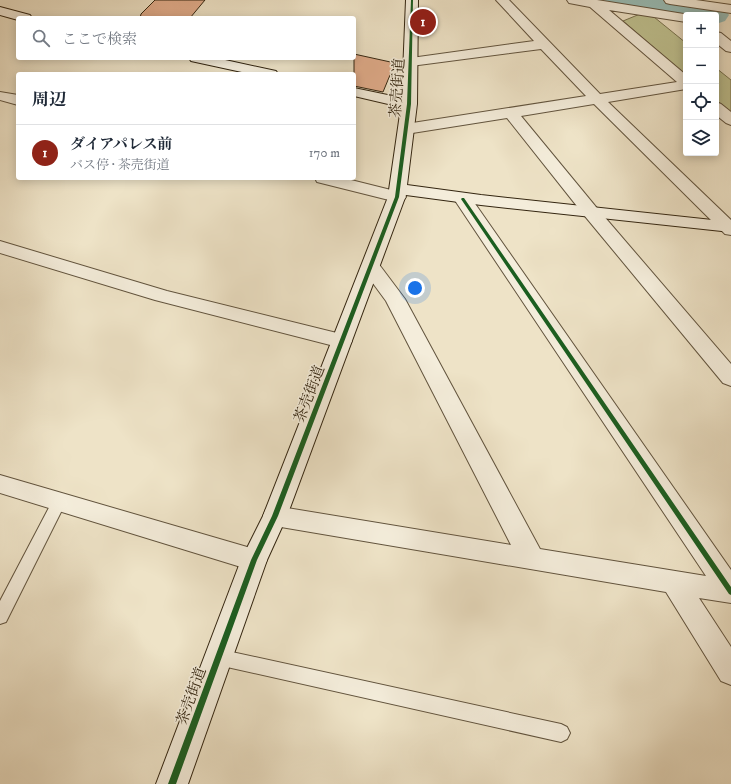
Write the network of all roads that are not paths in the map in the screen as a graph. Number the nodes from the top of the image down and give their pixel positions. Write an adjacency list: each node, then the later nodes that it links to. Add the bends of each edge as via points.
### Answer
1 (412, 0): 14 (street, 茶売街道)
2 (502, 0): 11 (street)
3 (573, 0): 5 (street)
4 (670, 0): 6 (street)
5 (595, 4): 9 (street); 16 (street)
6 (731, 9)
7 (0, 11): 8 (street)
8 (18, 16)
9 (683, 18)
10 (719, 38): 12 (street)
11 (545, 44): 14 (street); 20 (street)
12 (731, 48)
13 (205, 60): 15 (street)
14 (411, 62): 22 (street, 茶売街道)
15 (262, 72)
16 (683, 80)
17 (683, 84): 20 (street)
18 (356, 92): 22 (street)
19 (0, 96): 21 (street)
20 (596, 98): 24 (street); 31 (street)
21 (16, 100)
22 (409, 104): 26 (street, 茶売街道)
23 (719, 110): 25 (street)
24 (510, 112): 26 (street); 30 (street)
25 (731, 120)
26 (406, 129): 28 (street, 茶売街道)
27 (333, 180): 28 (street)
28 (398, 193): 29 (street); 33 (street, 茶売街道)
29 (462, 199): 30 (street); 42 (street)
30 (590, 211): 31 (street); 35 (street)
31 (730, 228)
32 (0, 247): 34 (street, via 162,296)
33 (371, 267): 34 (street, 茶売街道); 40 (street, via 395,299)
34 (342, 341): 38 (street, 茶売街道)
35 (731, 378)
36 (0, 484): 37 (street)
37 (60, 502): 39 (street); 43 (lane)
38 (274, 516): 39 (street, 茶売街道); 40 (street)
39 (254, 560): 44 (street, 茶売街道)
40 (532, 560): 41 (street)
41 (675, 584): 42 (street); 45 (street)
42 (731, 592)
43 (0, 617)
44 (218, 657): 46 (lane); 47 (street, 茶売街道)
45 (731, 672)
46 (561, 733)
47 (172, 784)

